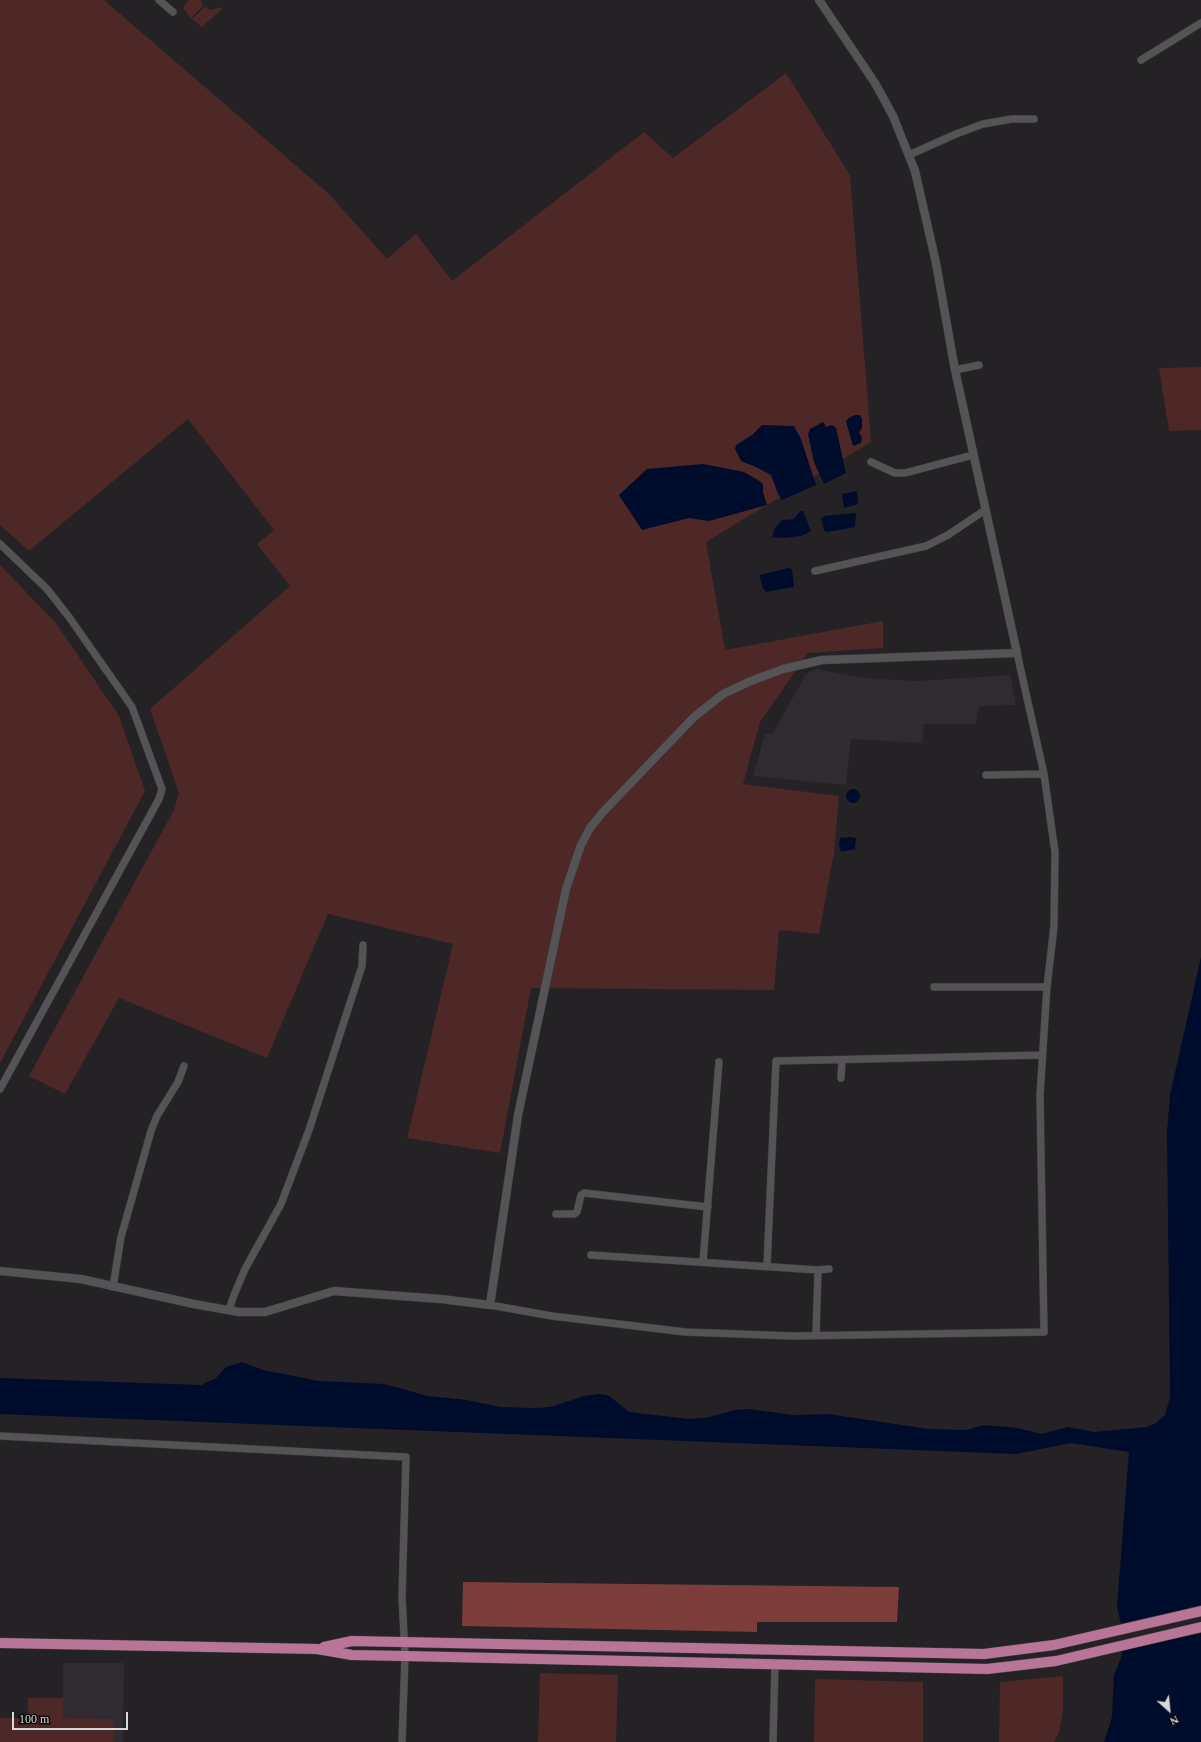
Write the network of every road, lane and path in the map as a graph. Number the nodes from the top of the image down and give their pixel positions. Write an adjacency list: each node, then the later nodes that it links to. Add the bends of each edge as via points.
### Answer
1 (159, 0): 3 (street)
2 (819, 0): 7 (street, via 875,83 893,116)
3 (173, 12)
4 (1201, 23): 5 (street)
5 (1141, 60)
6 (1034, 119): 7 (street, via 983,124)
7 (909, 155): 9 (street, via 936,263)
8 (979, 365): 9 (street)
9 (954, 370): 10 (street)
10 (973, 455): 11 (street, via 905,473 895,473); 12 (street)
11 (871, 462)
12 (985, 510): 14 (street, via 948,535 926,546); 15 (street)
13 (0, 544): 26 (street, via 47,589 132,707 162,789 159,799)
14 (815, 571)
15 (1017, 653): 16 (street); 36 (street, via 822,660 784,669 751,681 723,694 694,716 590,828 581,844 566,889 518,1115)
16 (1044, 774): 17 (street); 20 (street, via 1053,829 1055,882 1054,926)
17 (986, 775)
18 (363, 945): 37 (street, via 362,966 309,1130 281,1204 245,1269)
19 (934, 987): 20 (street)
20 (1047, 987): 21 (street)
21 (1042, 1055): 22 (street); 38 (street, via 1040,1095 1044,1332)
22 (842, 1060): 25 (street); 31 (street, via 776,1061)
23 (719, 1062): 27 (street)
24 (184, 1066): 35 (street, via 151,1131 121,1237)
25 (841, 1078)
26 (0, 1089)
27 (708, 1207): 28 (street, via 584,1193 577,1212); 30 (street)
28 (556, 1214)
29 (591, 1255): 30 (street)
30 (703, 1262): 31 (street)
31 (767, 1266): 34 (street)
32 (829, 1269): 34 (street)
33 (0, 1270): 35 (street, via 81,1279)
34 (818, 1270): 38 (street)
35 (113, 1287): 37 (street)
36 (490, 1305): 37 (street, via 334,1291 265,1312); 38 (street, via 647,1329)
37 (229, 1310)
38 (816, 1336)
39 (0, 1436): 43 (street, via 406,1457 402,1596)
40 (1201, 1611): 43 (main road, via 1054,1645 1011,1652 959,1654)
41 (1201, 1628): 46 (main road, via 1056,1660 987,1669)
42 (0, 1643): 44 (main road)
43 (404, 1643): 44 (main road, via 352,1641); 45 (street)
44 (317, 1649): 45 (main road, via 352,1655)
45 (405, 1656): 46 (main road); 47 (street)
46 (775, 1665): 48 (street)
47 (402, 1742)
48 (773, 1742)

